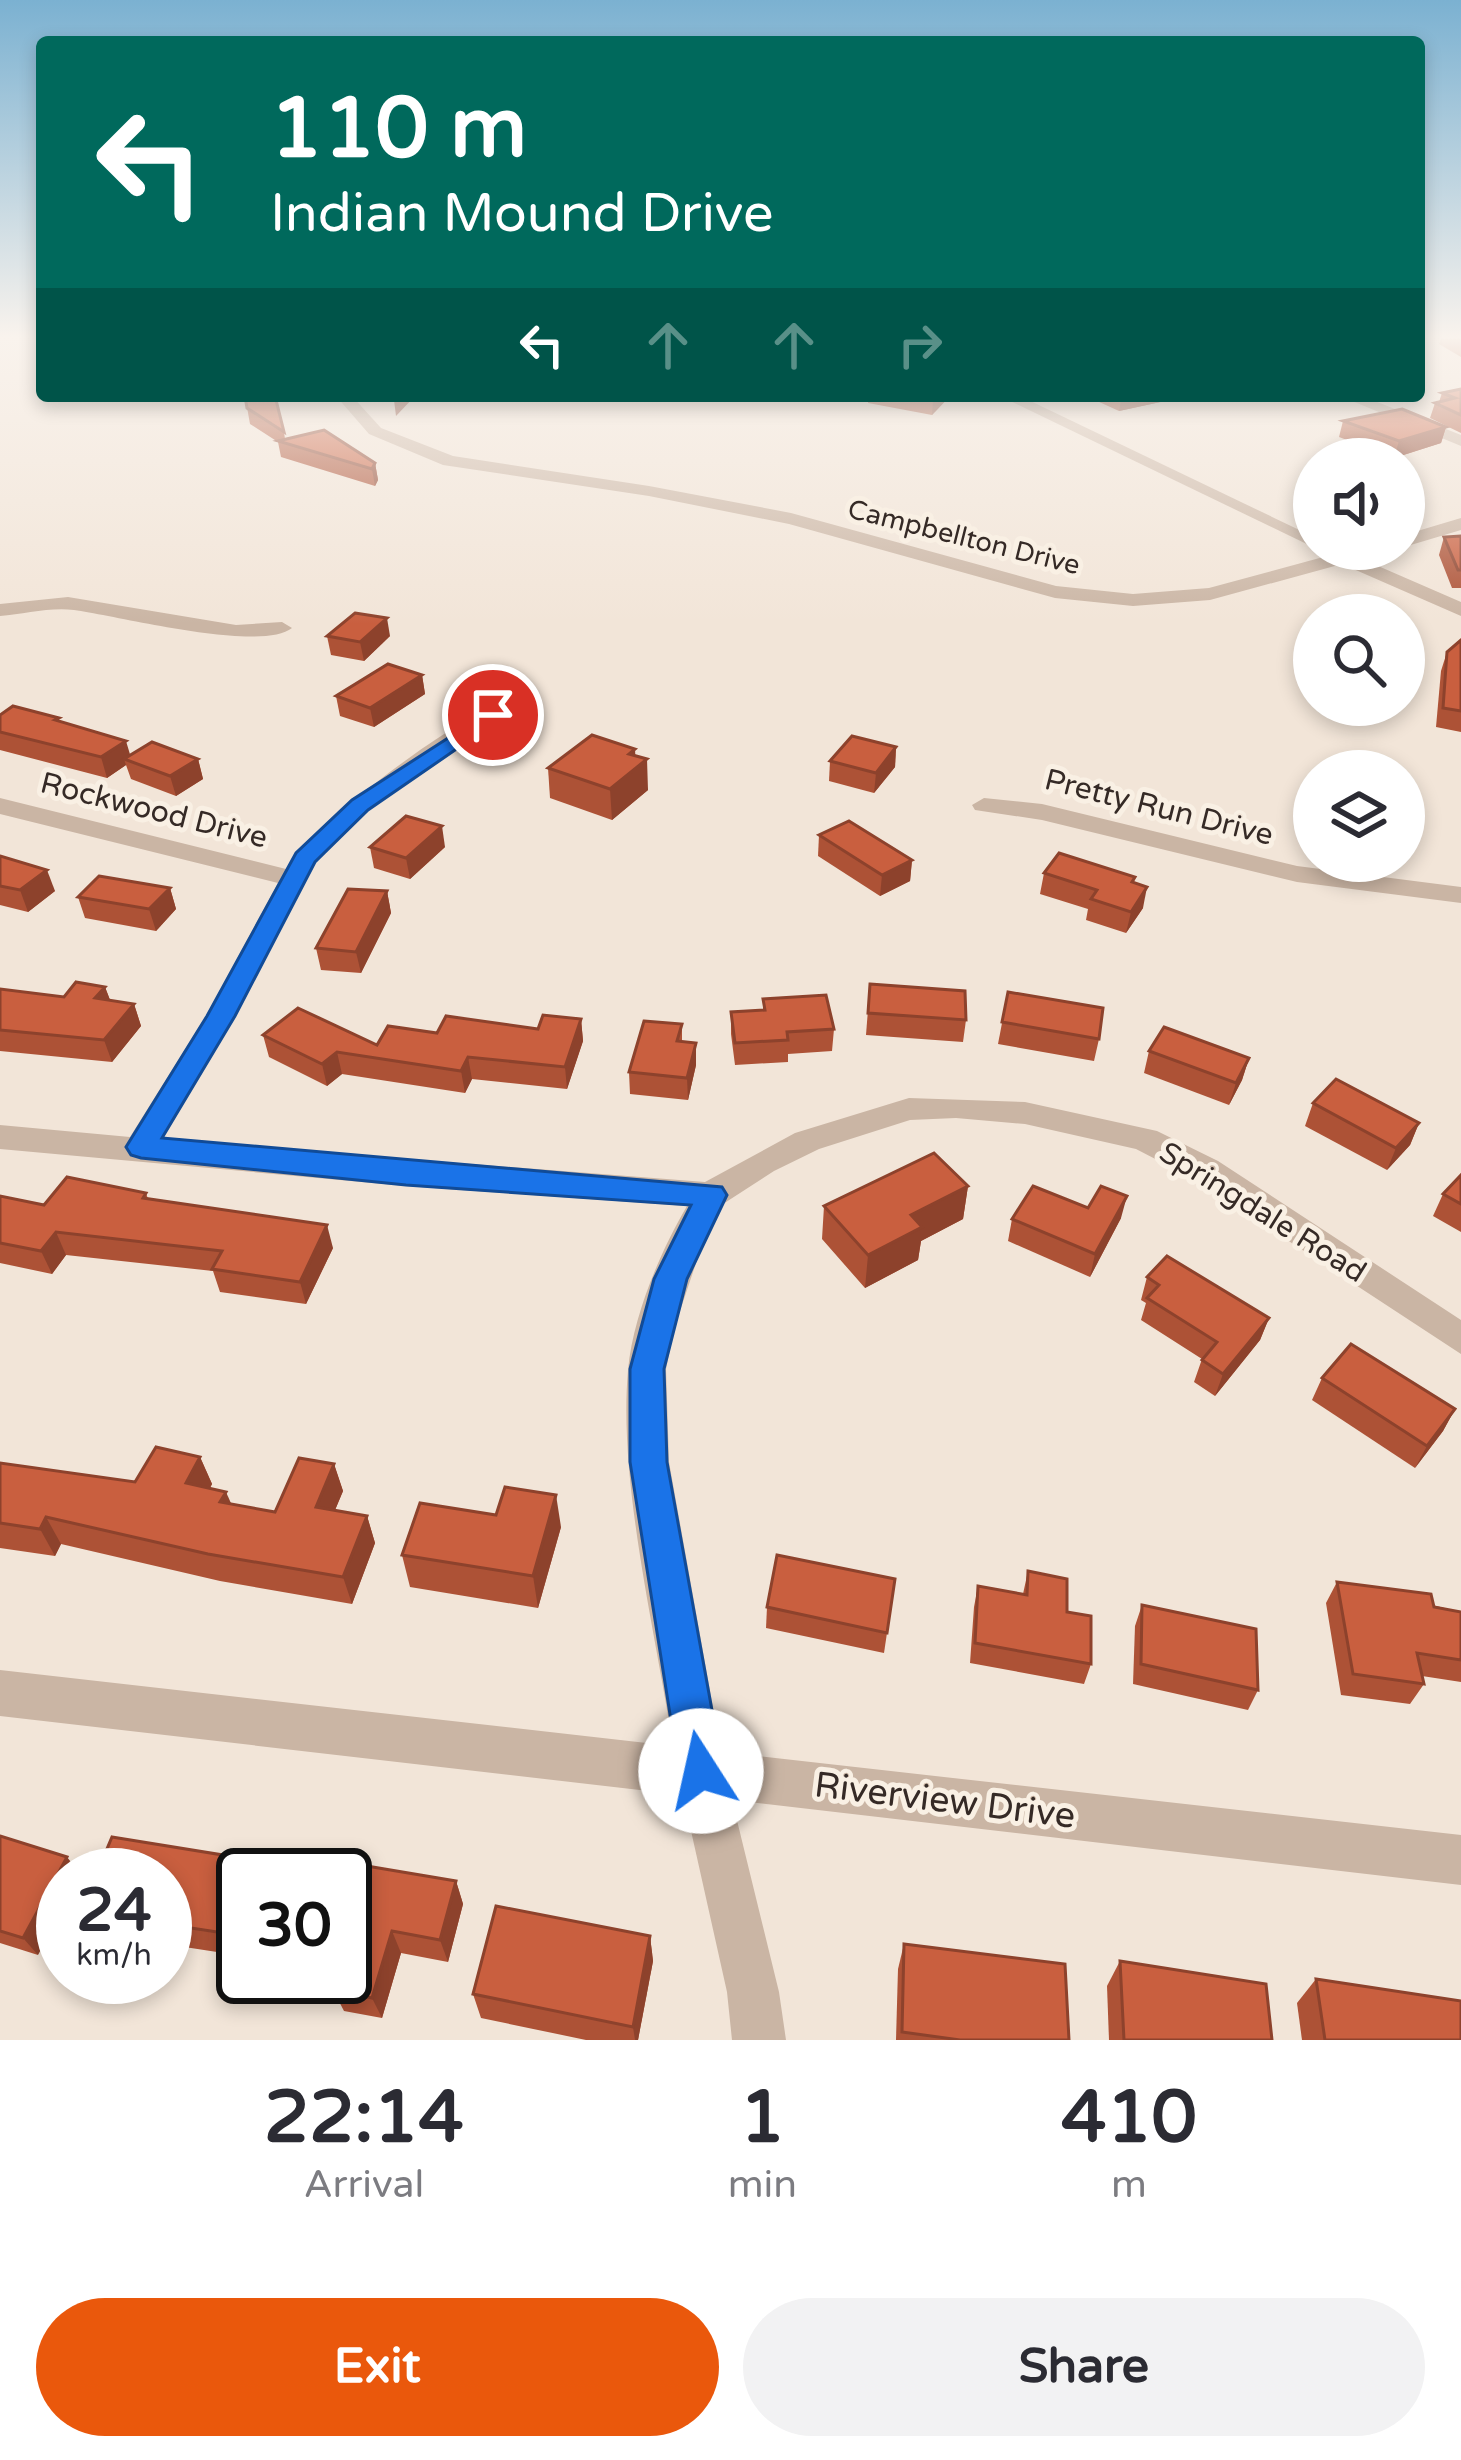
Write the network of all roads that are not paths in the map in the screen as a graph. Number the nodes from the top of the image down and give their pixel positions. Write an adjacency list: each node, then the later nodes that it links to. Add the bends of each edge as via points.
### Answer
1 (385, 434): 6 (street, Campbellton Drive, via 449,461 791,519 1055,592 1210,594)
2 (1087, 434): 4 (street)
3 (1461, 524): 5 (street)
4 (1293, 534)
5 (1425, 535)
6 (1293, 567)
7 (1370, 570): 9 (street)
8 (0, 610): 10 (street, via 68,603 236,631)
9 (1461, 610)
10 (282, 628)
11 (493, 715): 14 (street, via 339,822)
12 (984, 805): 15 (street, Pretty Run Drive, via 1297,874)
13 (0, 806): 14 (street, Rockwood Drive)
14 (292, 878): 17 (street)
15 (1461, 895)
16 (0, 1137): 17 (street)
17 (141, 1147): 18 (street)
18 (711, 1195): 19 (street, Springdale Road, via 807,1141 909,1109 1025,1113 1145,1139 1206,1169); 21 (street, via 670,1279 647,1369 649,1462)
19 (1461, 1339)
20 (0, 1693): 21 (street, Riverview Drive)
21 (701, 1771): 22 (street, Riverview Drive); 23 (street)
22 (1461, 1860)
23 (759, 2040)

